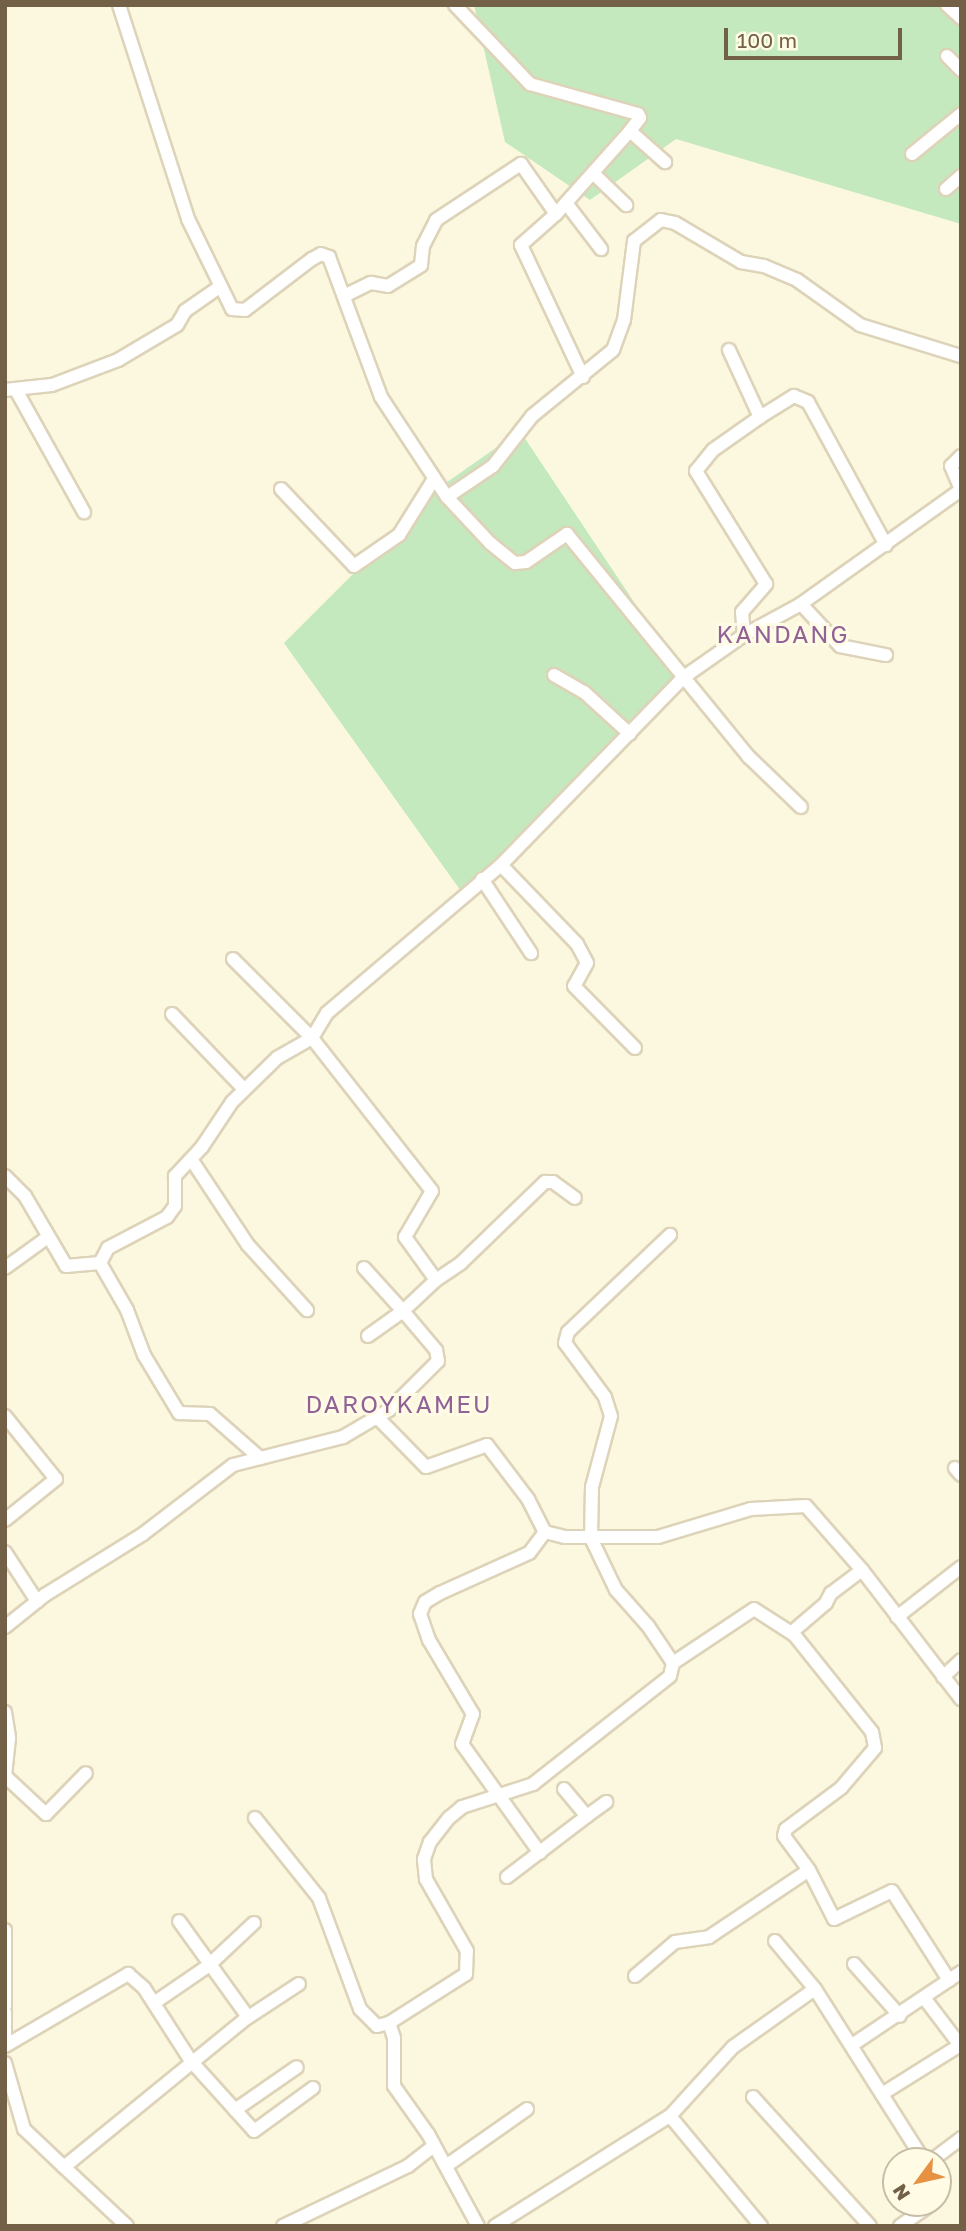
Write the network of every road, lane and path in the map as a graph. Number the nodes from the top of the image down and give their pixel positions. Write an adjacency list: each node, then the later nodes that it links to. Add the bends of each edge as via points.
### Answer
1 (119, 5): 18 (street, via 159,140)
2 (454, 5): 8 (street, via 530,84 638,114 640,118)
3 (947, 5): 4 (street)
4 (961, 18)
5 (947, 56): 6 (street)
6 (961, 70)
7 (961, 114): 9 (street)
8 (630, 131): 10 (street); 11 (street)
9 (912, 154)
10 (665, 162)
11 (594, 174): 14 (street); 15 (street)
12 (961, 176): 13 (street)
13 (946, 189)
14 (566, 203): 16 (street); 17 (street)
15 (626, 205)
16 (556, 214): 19 (street, via 521,164 436,220 423,246 421,265 388,286 372,283); 22 (street, via 524,240 521,252)
17 (601, 248)
18 (218, 288): 19 (street, via 232,309 241,312 321,254 332,261); 23 (street, via 185,311 177,326 118,360 52,385)
19 (346, 295): 26 (street, via 381,397)
20 (729, 350): 24 (street)
21 (961, 356): 22 (street, via 860,326 790,277 741,262 675,223 661,220 634,242 620,337 608,356)
22 (583, 377): 29 (street, via 531,416 493,466)
23 (11, 390): 30 (street)
24 (760, 417): 31 (street, via 794,396 808,402); 33 (street, via 713,450 695,471 766,584 742,612)
25 (961, 456): 28 (street, via 951,466)
26 (434, 478): 27 (street, via 399,535 354,566); 29 (street)
27 (281, 489)
28 (961, 490): 31 (street)
29 (447, 497): 36 (street, via 489,543 516,563 526,562 566,534)
30 (84, 512)
31 (886, 545): 32 (street)
32 (802, 604): 33 (street); 34 (street, via 840,646)
33 (744, 635): 36 (street)
34 (886, 655)
35 (554, 675): 37 (street, via 584,692)
36 (684, 677): 37 (street); 38 (street, via 749,757)
37 (631, 734): 39 (street)
38 (801, 807)
39 (502, 865): 40 (street); 45 (street, via 577,944 587,963 574,986)
40 (482, 879): 41 (street); 44 (street, via 352,988 327,1013)
41 (531, 953)
42 (233, 959): 44 (street)
43 (172, 1014): 46 (street)
44 (312, 1038): 46 (street, via 277,1058); 55 (street, via 431,1188 432,1196 405,1237)
45 (635, 1048)
46 (244, 1089): 47 (street)
47 (191, 1158): 52 (street, via 175,1176 175,1206 167,1217 108,1248); 56 (street, via 261,1262)
48 (5, 1176): 51 (street, via 25,1196)
49 (575, 1198): 55 (street, via 553,1182 545,1182 461,1264)
50 (670, 1235): 64 (street, via 565,1337 605,1397 611,1416 592,1487)
51 (48, 1237): 52 (street, via 68,1267); 53 (street)
52 (100, 1263): 61 (street, via 179,1413 210,1414)
53 (5, 1268)
54 (363, 1268): 57 (street)
55 (436, 1280): 57 (street)
56 (307, 1310)
57 (403, 1311): 58 (street); 60 (street, via 440,1359)
58 (368, 1336)
59 (5, 1416): 62 (street, via 56,1479)
60 (377, 1417): 61 (street, via 342,1437); 63 (street, via 426,1467 487,1445 528,1499)
61 (260, 1458): 68 (street, via 233,1465 143,1534)
62 (5, 1520)
63 (545, 1532): 64 (street); 80 (street, via 529,1553 440,1593 422,1605 420,1614 429,1640 472,1714 462,1744)
64 (591, 1538): 67 (street, via 658,1538 751,1509 802,1504); 73 (street, via 616,1590)
65 (5, 1552): 68 (street)
66 (961, 1567): 69 (street)
67 (862, 1570): 69 (street); 71 (street, via 831,1593)
68 (37, 1601): 70 (street)
69 (897, 1617): 74 (street)
70 (5, 1627)
71 (793, 1634): 73 (street, via 754,1609); 85 (street, via 859,1713 875,1745 841,1788 785,1831)
72 (961, 1660): 74 (street)
73 (673, 1663): 80 (street, via 670,1676 558,1768)
74 (943, 1677): 75 (street)
75 (961, 1699)
76 (5, 1712): 78 (street)
77 (86, 1773): 78 (street, via 46,1814)
78 (5, 1776)
79 (564, 1789): 82 (street)
80 (500, 1798): 84 (street); 104 (street, via 462,1808 449,1818 430,1842 424,1859 430,1893 467,1951 466,1974)
81 (606, 1802): 82 (street)
82 (587, 1816): 84 (street)
83 (255, 1818): 104 (street, via 319,1898 360,2009 377,2026)
84 (540, 1853): 86 (street)
85 (809, 1870): 94 (street, via 709,1937 675,1942); 95 (street, via 837,1920 886,1891 895,1893)
86 (507, 1877)
87 (179, 1921): 92 (street)
88 (254, 1923): 92 (street)
89 (5, 1930): 100 (street)
90 (775, 1941): 97 (street)
91 (854, 1964): 102 (street)
92 (208, 1966): 99 (street); 103 (street)
93 (961, 1972): 95 (street)
94 (635, 1976)
95 (949, 1980): 98 (street)
96 (299, 1984): 103 (street)
97 (815, 1989): 106 (street); 116 (street, via 733,2047)
98 (925, 1999): 102 (street); 112 (street, via 960,2045)
99 (154, 2003): 107 (street, via 128,1974); 108 (street)
100 (5, 2006)
101 (5, 2012): 105 (street)
102 (900, 2016): 106 (street)
103 (247, 2018): 108 (street)
104 (389, 2023): 117 (street, via 394,2038 394,2086)
105 (5, 2035)
106 (852, 2045): 112 (street)
107 (5, 2046)
108 (191, 2062): 115 (street); 120 (street)
109 (5, 2063): 120 (street, via 21,2124)
110 (297, 2067): 115 (street)
111 (313, 2088): 115 (street, via 254,2131)
112 (882, 2094): 118 (street)
113 (753, 2097): 126 (street)
114 (527, 2109): 119 (street)
115 (235, 2110)
116 (670, 2116): 124 (street); 125 (street)
117 (432, 2147): 119 (street); 122 (street, via 408,2166)
118 (915, 2147)
119 (446, 2166): 123 (street)
120 (64, 2167): 121 (street)
121 (127, 2226)
122 (283, 2226)
123 (478, 2226)
124 (495, 2226)
125 (761, 2226)
126 (870, 2226)

